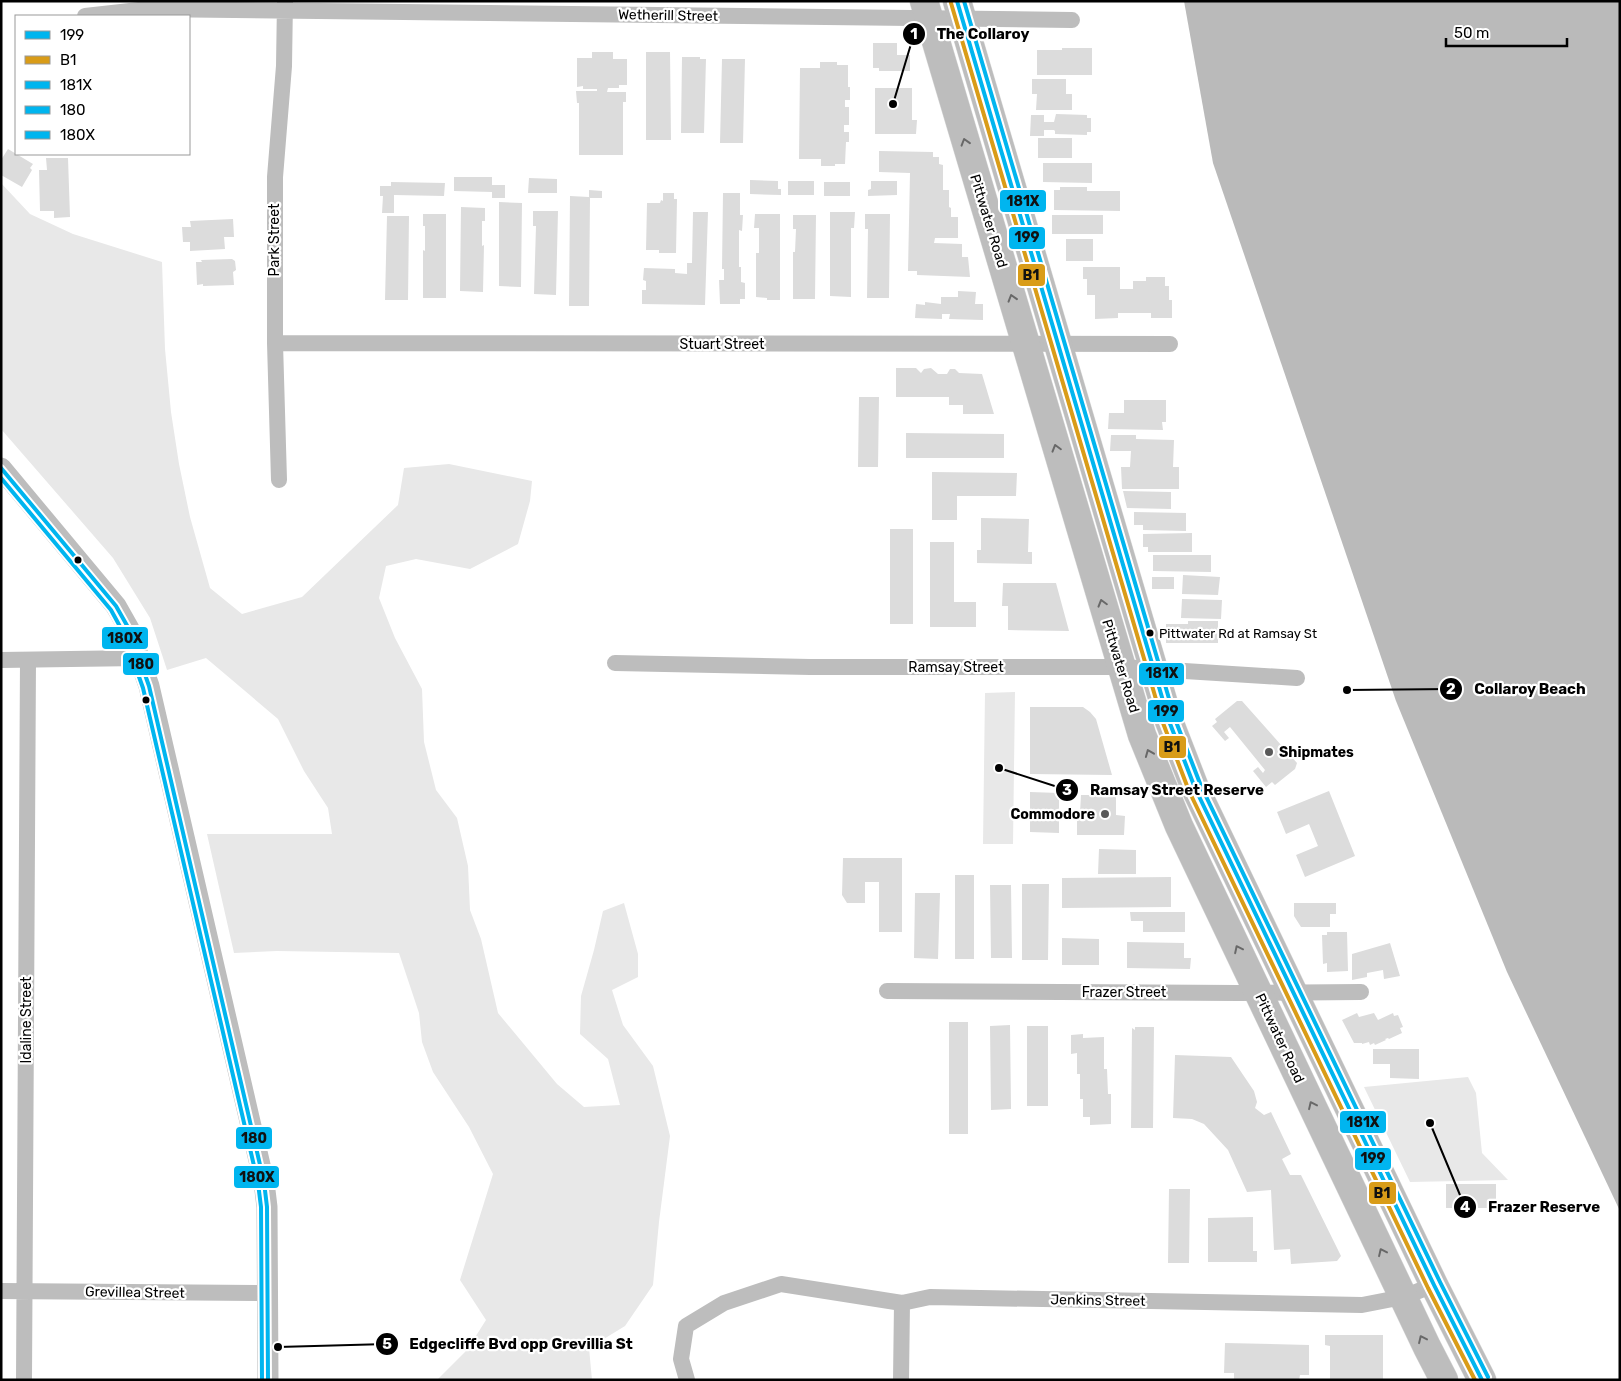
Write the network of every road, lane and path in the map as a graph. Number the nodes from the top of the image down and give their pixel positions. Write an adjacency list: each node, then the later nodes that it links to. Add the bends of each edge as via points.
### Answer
1 (285, 5): 2 (street, Wetherill Street); 4 (street, Wetherill Street, via 148,8); 6 (street, Park Street, via 284,66 275,177)
2 (926, 10): 3 (street, Wetherill Street); 7 (highway, Pittwater Road, one-way to 2)
3 (959, 10): 5 (street, Wetherill Street); 8 (highway)
4 (92, 15)
5 (1072, 20)
6 (274, 343): 7 (street, Stuart Street); 11 (street, Park Street)
7 (1025, 344): 8 (street, Stuart Street); 16 (highway, Pittwater Road, one-way to 7)
8 (1057, 344): 9 (street, Stuart Street); 17 (highway)
9 (1170, 344)
10 (1, 468): 12 (street, via 116,606)
11 (279, 480)
12 (140, 658): 14 (street); 26 (street, via 264,1182)
13 (1, 660): 14 (street)
14 (28, 660): 25 (street, Idaline Street)
15 (615, 662): 16 (street, Ramsay Street, via 810,667)
16 (1121, 667): 17 (street, Ramsay Street); 22 (highway, Pittwater Road, one-way to 16, via 1179,826 1142,735)
17 (1152, 668): 18 (street, Ramsay Street); 20 (highway, via 1195,788)
18 (1297, 678)
19 (886, 991): 22 (street, Frazer Street)
20 (1293, 992): 21 (street, Frazer Street); 22 (street, Frazer Street); 23 (highway)
21 (1361, 992)
22 (1259, 993): 27 (highway, Pittwater Road, one-way to 22)
23 (1434, 1285): 27 (street, Jenkins Street); 34 (highway)
24 (1, 1291): 25 (street, Grevillea Street)
25 (25, 1291): 26 (street, Grevillea Street); 29 (street, Idaline Street)
26 (268, 1293): 30 (street)
27 (1402, 1296): 28 (street, Jenkins Street, via 1362,1305 930,1297); 33 (highway, Pittwater Road, one-way to 27)
28 (902, 1303): 31 (street, Jenkins Street, via 781,1284 724,1303 686,1326 681,1359); 32 (street)
29 (24, 1380)
30 (268, 1380)
31 (687, 1380)
32 (901, 1380)
33 (1444, 1380)
34 (1482, 1380)

